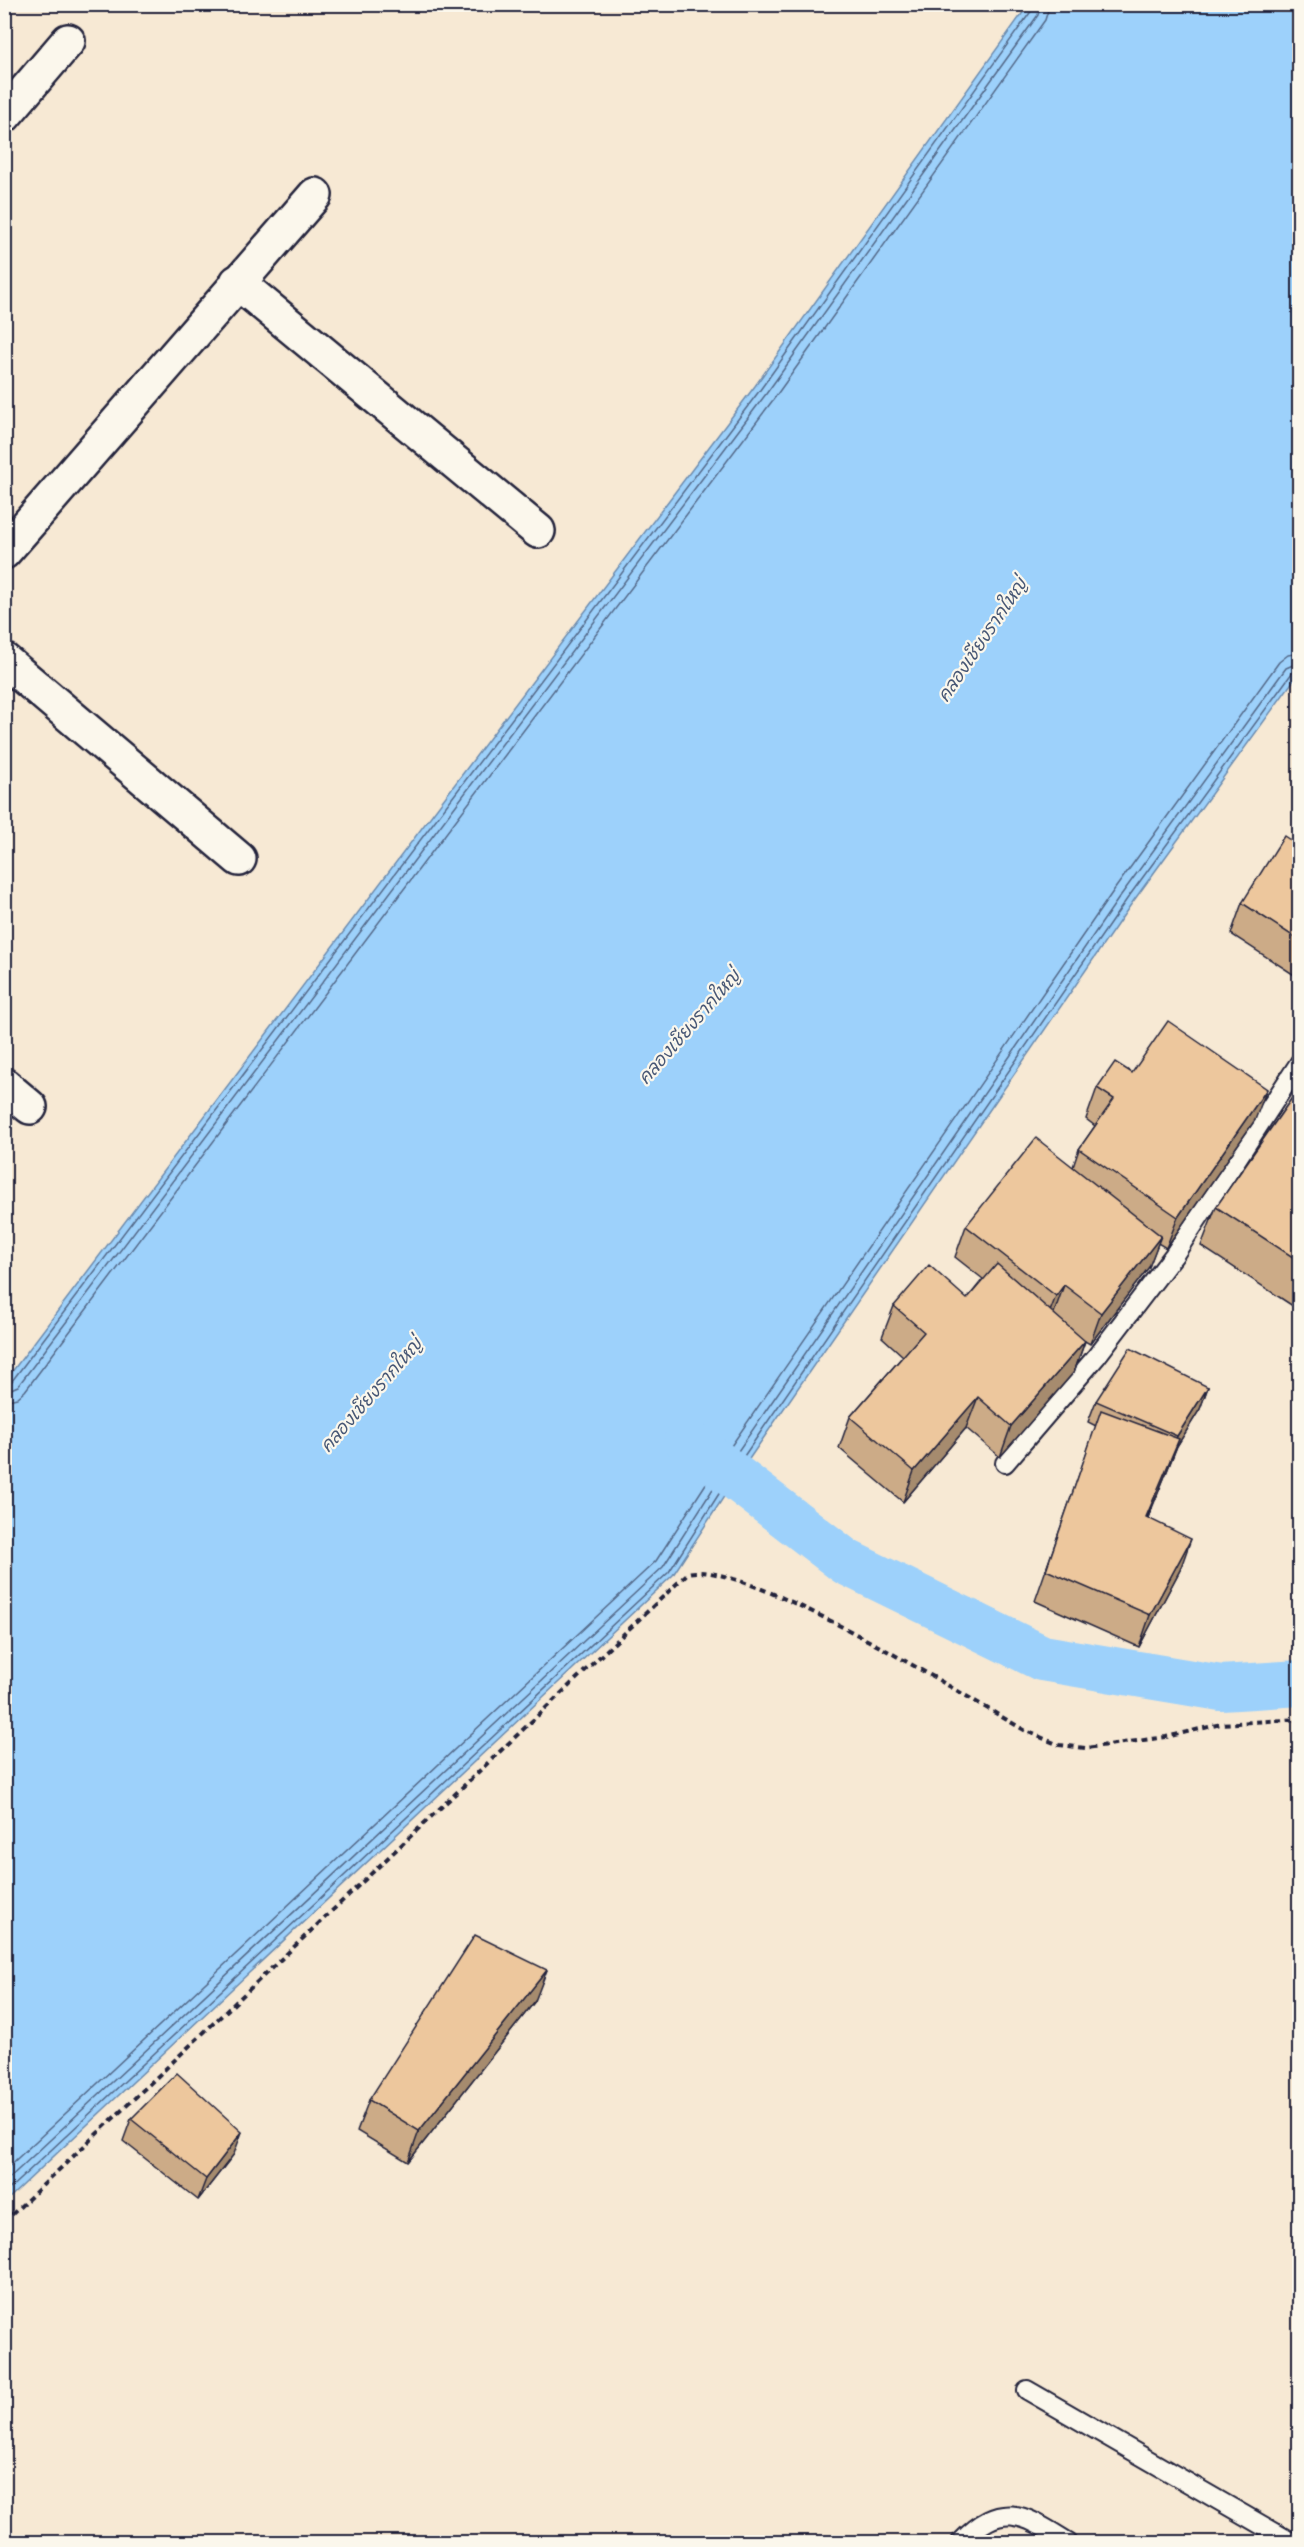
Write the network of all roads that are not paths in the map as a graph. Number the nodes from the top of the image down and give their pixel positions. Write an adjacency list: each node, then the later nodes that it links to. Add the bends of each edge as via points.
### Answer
1 (68, 41): 2 (street)
2 (4, 116)
3 (315, 195): 4 (street)
4 (237, 282): 5 (street); 6 (street)
5 (538, 531)
6 (4, 552)
7 (4, 660): 8 (street)
8 (239, 859)
9 (1299, 1062): 12 (lane, via 1174,1255 1096,1357)
10 (4, 1085): 11 (street)
11 (30, 1107)
12 (1005, 1463)
13 (1027, 2390): 16 (lane)
14 (961, 2542): 15 (lane, via 975,2528 1012,2513)
15 (1068, 2542)
16 (1291, 2542)

